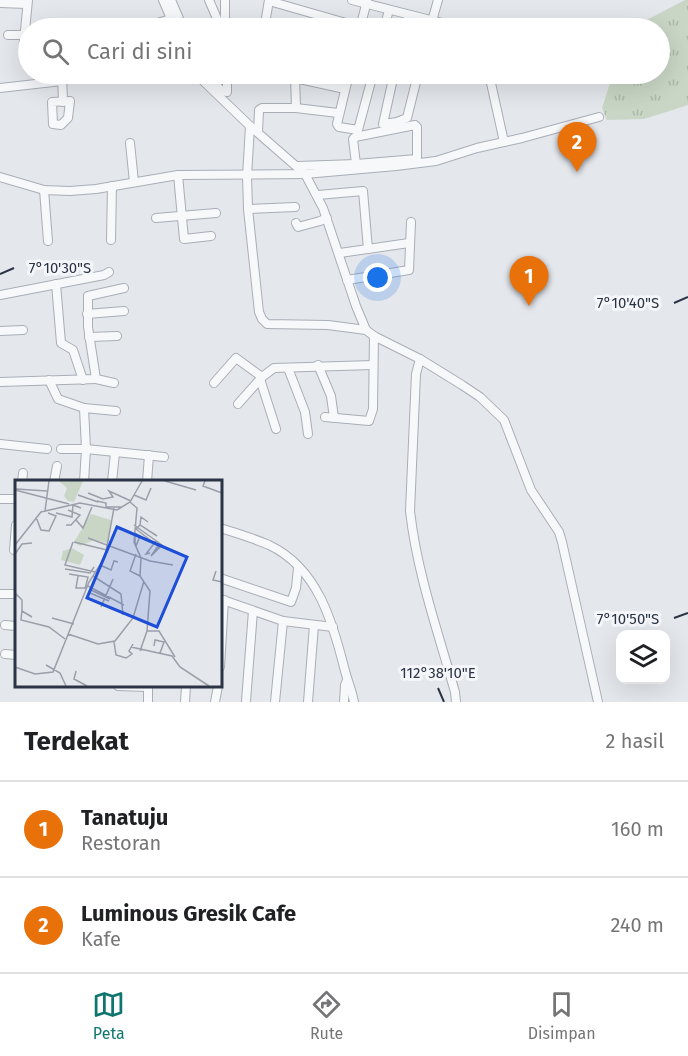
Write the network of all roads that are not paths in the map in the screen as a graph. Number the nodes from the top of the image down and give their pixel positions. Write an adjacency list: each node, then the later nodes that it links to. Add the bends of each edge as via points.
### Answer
1 (163, 0): 14 (street)
2 (171, 0): 15 (street)
3 (209, 0): 16 (street)
4 (225, 0): 17 (street)
5 (352, 0): 9 (street)
6 (438, 0): 24 (street)
7 (269, 1): 18 (street); 19 (street)
8 (27, 2): 10 (street); 13 (street)
9 (367, 2): 11 (street); 20 (street)
10 (0, 3)
11 (389, 10): 12 (street); 21 (street)
12 (409, 15): 22 (street); 23 (street)
13 (26, 18)
14 (171, 18)
15 (179, 18)
16 (218, 18)
17 (224, 18)
18 (266, 18)
19 (326, 18)
20 (363, 18)
21 (387, 18)
22 (408, 18)
23 (426, 18)
24 (432, 18)
25 (8, 35): 26 (street)
26 (18, 35)
27 (23, 84): 39 (street)
28 (62, 84): 41 (street)
29 (206, 84): 45 (street)
30 (215, 84): 31 (street, via 227,92)
31 (227, 84)
32 (295, 84): 42 (street)
33 (328, 84): 40 (street)
34 (346, 84): 40 (street)
35 (371, 84): 43 (street, via 360,129 337,126)
36 (392, 84): 37 (street, via 383,124 407,118)
37 (416, 84)
38 (491, 84): 47 (street)
39 (0, 88)
40 (345, 88): 43 (street)
41 (63, 102)
42 (296, 108): 43 (street); 46 (street, via 260,108)
43 (338, 113)
44 (599, 117): 47 (street)
45 (250, 126): 46 (street); 53 (street)
46 (258, 132): 50 (street)
47 (504, 142): 51 (street, via 426,163)
48 (130, 143): 55 (street)
49 (356, 164): 49 (street, via 417,159 417,126 355,137); 50 (street)
50 (298, 166): 51 (street)
51 (305, 174): 53 (street); 58 (street)
52 (178, 175): 53 (street); 55 (street); 62 (street)
53 (247, 176): 60 (street)
54 (0, 177): 57 (street)
55 (134, 182): 56 (street)
56 (112, 186): 57 (street); 68 (street)
57 (44, 190): 69 (street)
58 (318, 195): 64 (street); 71 (street, via 363,191)
59 (295, 207): 60 (street)
60 (248, 209): 81 (street, via 262,319 267,324)
61 (216, 213): 62 (street)
62 (183, 216): 63 (street); 67 (street, via 184,238)
63 (156, 218)
64 (327, 218): 65 (street, via 298,227); 72 (street)
65 (296, 222)
66 (411, 222): 70 (street)
67 (211, 236)
68 (111, 240)
69 (48, 241)
70 (409, 243): 71 (street); 74 (street, via 407,271)
71 (368, 249): 72 (street)
72 (340, 253): 74 (street)
73 (109, 272): 75 (street)
74 (346, 279): 81 (street)
75 (56, 284): 77 (street); 93 (street, via 62,343 73,350)
76 (124, 288): 79 (street, via 89,295)
77 (0, 295)
78 (123, 311): 79 (street)
79 (87, 314): 85 (street)
80 (23, 330): 82 (street)
81 (366, 330): 84 (street)
82 (0, 331)
83 (117, 336): 85 (street)
84 (374, 336): 86 (street); 87 (street)
85 (89, 337): 91 (street)
86 (420, 359): 138 (street, via 416,374 411,521); 139 (street, via 480,397 504,420 531,490 559,532)
87 (373, 364): 88 (street); 88 (street, via 373,409 369,421 330,418 331,396)
88 (318, 365): 89 (street)
89 (288, 368): 90 (street, via 274,368); 101 (street, via 305,412)
90 (261, 378): 96 (street, via 236,358); 97 (street); 100 (street)
91 (96, 379): 93 (street); 95 (street)
92 (49, 380): 93 (street); 94 (street); 98 (street, via 58,399)
93 (83, 380)
94 (0, 381)
95 (114, 382)
96 (214, 383)
97 (238, 404)
98 (84, 408): 99 (street); 105 (street)
99 (116, 411)
100 (276, 429)
101 (308, 434)
102 (0, 444): 103 (street)
103 (47, 449)
104 (61, 449): 105 (street)
105 (86, 449): 106 (street); 111 (street)
106 (115, 453): 107 (street); 112 (street)
107 (149, 455): 108 (street); 113 (street)
108 (164, 457)
109 (57, 466): 110 (street)
110 (54, 480)
111 (84, 480)
112 (112, 480)
113 (147, 480)
114 (222, 529): 117 (street, via 270,545)
115 (15, 538): 116 (street)
116 (14, 550)
117 (298, 568): 118 (street, via 291,602); 125 (street, via 314,585)
118 (222, 579)
119 (222, 599): 120 (street)
120 (253, 610): 121 (street); 131 (street)
121 (283, 621): 123 (street); 134 (street)
122 (5, 625): 124 (street)
123 (314, 625): 125 (street); 135 (street)
124 (15, 626)
125 (333, 627): 128 (street)
126 (5, 654): 127 (street)
127 (15, 655)
128 (347, 680): 136 (street); 137 (street)
129 (186, 687): 132 (street)
130 (218, 687): 133 (street)
131 (246, 701)
132 (185, 702)
133 (215, 702)
134 (275, 702)
135 (308, 702)
136 (344, 702)
137 (354, 702)
138 (456, 702)
139 (598, 702)

